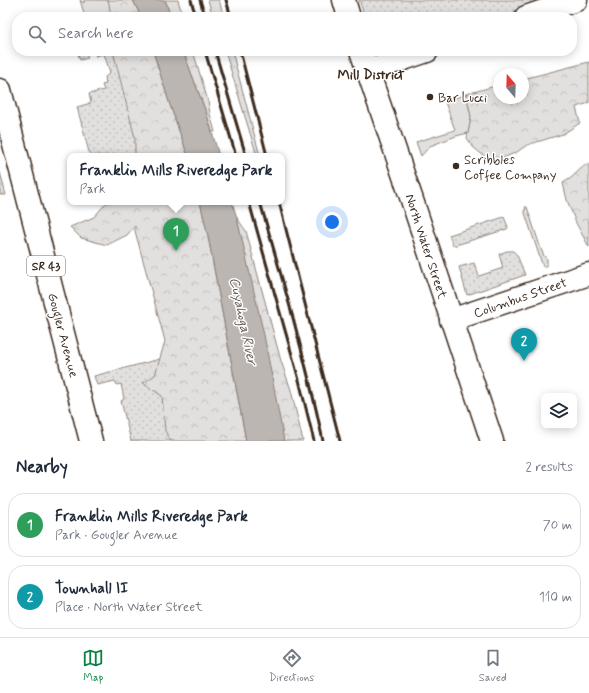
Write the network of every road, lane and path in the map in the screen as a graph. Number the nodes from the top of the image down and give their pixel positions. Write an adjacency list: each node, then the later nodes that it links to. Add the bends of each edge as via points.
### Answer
1 (344, 0): 3 (main road)
2 (576, 0): 4 (main road)
3 (348, 12)
4 (541, 12)
5 (363, 56): 7 (main road, North Water Street)
6 (413, 56): 7 (main road)
7 (368, 72): 10 (main road, North Water Street)
8 (0, 90): 11 (main road, Gougler Avenue / SR 43)
9 (589, 274): 10 (main road, Columbus Street)
10 (451, 320): 12 (main road, North Water Street)
11 (91, 441)
12 (492, 441)

